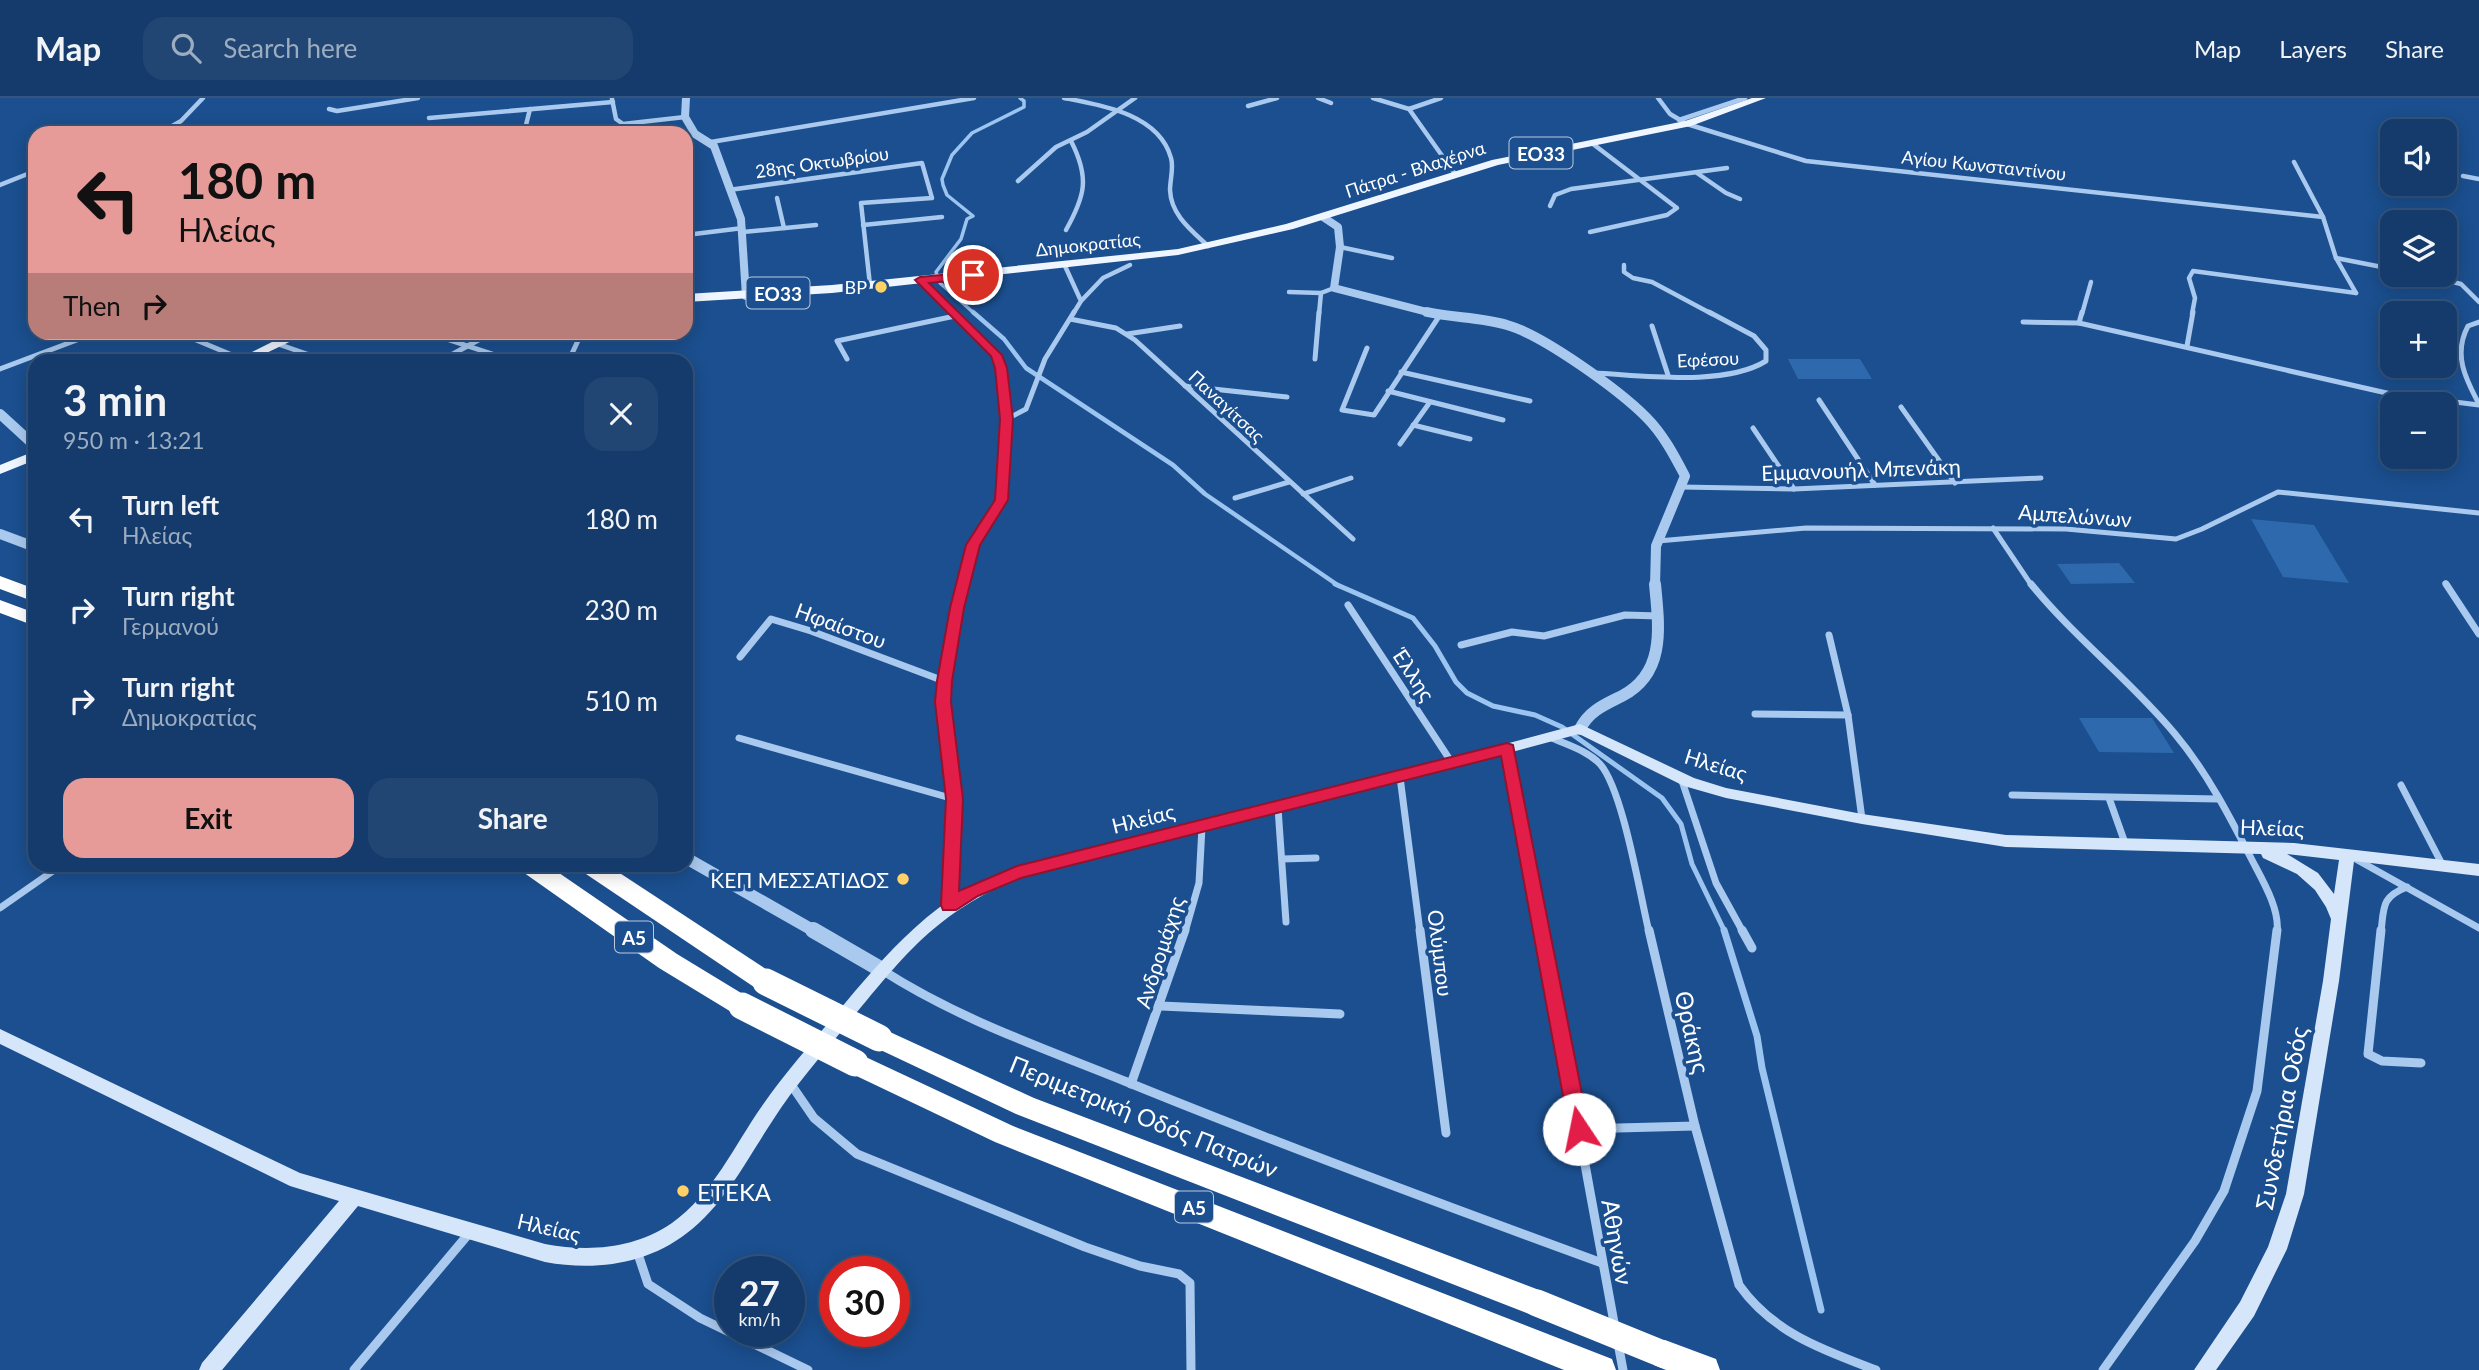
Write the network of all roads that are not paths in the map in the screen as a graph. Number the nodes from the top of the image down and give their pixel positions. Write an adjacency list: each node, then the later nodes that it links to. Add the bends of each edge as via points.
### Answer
1 (203, 98): 24 (street)
2 (418, 98): 18 (street)
3 (686, 98): 21 (street)
4 (974, 98): 29 (street)
5 (1064, 98): 20 (street)
6 (1135, 98): 20 (street)
7 (1277, 98): 16 (street)
8 (1318, 98): 15 (street)
9 (1373, 98): 17 (street)
10 (1441, 98): 17 (street)
11 (1658, 98): 23 (street, Αγίου Κωνσταντίνου)
12 (1745, 98): 23 (street)
13 (1761, 98): 23 (main road, Πάτρα - Βλαχέρνα / ΕΟ33)
14 (612, 100): 19 (street); 21 (street, via 616,120 623,124)
15 (1331, 103)
16 (1248, 106)
17 (1409, 108): 35 (street)
18 (329, 109)
19 (530, 109): 22 (street); 25 (street)
20 (1119, 109): 28 (street); 55 (street, via 1147,126 1168,151 1172,159 1170,202)
21 (685, 117): 26 (street)
22 (429, 118)
23 (1683, 122): 30 (main road, Πάτρα - Βλαχέρνα / ΕΟ33); 46 (street, Αγίου Κωνσταντίνου, via 1806,161)
24 (174, 126)
25 (526, 126)
26 (691, 126)
27 (693, 130): 29 (street)
28 (1071, 141): 39 (street, via 1054,149); 52 (street, via 1083,191)
29 (711, 142): 41 (street)
30 (1592, 144): 35 (main road, Πάτρα - Βλαχέρνα / ΕΟ33); 38 (street)
31 (2294, 162): 46 (street)
32 (1727, 168): 33 (street)
33 (1697, 173): 38 (street); 43 (street)
34 (28, 174): 40 (street)
35 (1455, 174): 45 (main road, Πάτρα - Βλαχέρνα / ΕΟ33)
36 (2463, 176): 37 (street)
37 (2479, 179)
38 (1640, 180): 44 (street, via 1571,189 1555,195); 53 (street, via 1676,206 1676,211)
39 (1018, 181)
40 (0, 184)
41 (729, 190): 49 (street, 28ης Οκτωβρίου, via 918,162 924,165 932,198 861,203); 51 (street)
42 (777, 198): 50 (street)
43 (1740, 199)
44 (1550, 206)
45 (1323, 217): 55 (main road, Δημοκρατίας / ΕΟ33); 56 (street, via 1338,227)
46 (2323, 217): 58 (street)
47 (942, 218): 49 (street)
48 (816, 225): 50 (street)
49 (863, 225): 66 (street)
50 (784, 228): 51 (street)
51 (743, 230): 54 (street); 70 (street)
52 (1066, 230)
53 (1590, 232)
54 (693, 234)
55 (1208, 246): 61 (main road, Δημοκρατίας / ΕΟ33)
56 (1339, 247): 57 (street); 67 (street)
57 (1392, 258)
58 (2336, 258): 62 (street); 89 (street, via 2356,293 2193,271 2189,278 2195,298)
59 (1130, 265): 72 (street, via 1094,283)
60 (1625, 265): 104 (street, Εφέσου, via 1624,272 1633,278 1652,282 1750,334 1767,353 1764,364 1744,372)
61 (1065, 266): 63 (main road, Δημοκρατίας / ΕΟ33); 72 (street)
62 (2380, 267)
63 (925, 280): 66 (main road, Δημοκρατίας / ΕΟ33); 75 (street)
64 (2091, 282): 79 (street)
65 (2457, 283): 73 (street)
66 (870, 285): 70 (main road, Δημοκρατίας / ΕΟ33)
67 (1334, 288): 69 (street); 74 (street)
68 (1289, 292): 69 (street)
69 (1321, 293): 100 (street)
70 (746, 296): 71 (main road, Δημοκρατίας / ΕΟ33)
71 (693, 300)
72 (1081, 301): 76 (street)
73 (2479, 302)
74 (1440, 314): 102 (street); 103 (street, via 1514,327)
75 (955, 316): 99 (street, via 838,341); 114 (street, via 998,358)
76 (1070, 318): 82 (street, Παναγίτσας); 114 (street, via 1038,375 1026,409)
77 (2023, 322): 79 (street)
78 (2479, 322): 111 (street, via 2468,326 2458,350 2469,388)
79 (2079, 323): 89 (street)
80 (1180, 326): 82 (street)
81 (1652, 326): 104 (street)
82 (1127, 334): 105 (street, Παναγίτσας)
83 (77, 340): 92 (street)
84 (196, 340): 93 (street)
85 (287, 340): 88 (main road)
86 (447, 340): 90 (street)
87 (479, 340): 90 (street)
88 (278, 344): 94 (main road); 95 (street)
89 (2187, 346): 111 (street, via 2391,394)
90 (467, 347): 96 (street); 97 (street)
91 (1367, 348): 106 (street, via 1342,410 1374,415)
92 (40, 354)
93 (229, 354)
94 (256, 354)
95 (307, 354)
96 (454, 354)
97 (490, 354)
98 (28, 358): 101 (street)
99 (847, 359)
100 (1315, 359)
101 (0, 369)
102 (1401, 372): 106 (street); 109 (street)
103 (1590, 373): 104 (street, Εφέσου); 128 (street, via 1659,430 1685,476)
104 (1668, 375)
105 (1185, 386): 107 (street); 125 (street, Παναγίτσας)
106 (1388, 391): 110 (street)
107 (1287, 397)
108 (1819, 400): 127 (street)
109 (1530, 401)
110 (1430, 402): 115 (street); 116 (street)
111 (2479, 404)
112 (1901, 407): 126 (street)
113 (0, 414): 119 (street)
114 (1007, 419): 149 (street, via 1001,500 973,545)
115 (1503, 421)
116 (1413, 425): 118 (street); 120 (street)
117 (1753, 428): 129 (street)
118 (1470, 439)
119 (28, 440)
120 (1400, 444)
121 (28, 458): 122 (main road)
122 (0, 470)
123 (1351, 478): 130 (street)
124 (2041, 478): 126 (street, Εμμανουήλ Μπενάκη)
125 (1289, 482): 130 (street, Παναγίτσας); 131 (street)
126 (1955, 483): 127 (street, Εμμανουήλ Μπενάκη)
127 (1875, 485): 129 (street, Εμμανουήλ Μπενάκη)
128 (1681, 487): 129 (street, Εμμανουήλ Μπενάκη); 136 (street)
129 (1794, 489)
130 (1303, 494): 135 (street, Παναγίτσας)
131 (1235, 498)
132 (2479, 513): 133 (street, Αμπελώνων, via 2286,492 2257,500 2176,539)
133 (1993, 528): 136 (street, Αμπελώνων, via 1806,528); 162 (street, via 2058,617 2181,741)
134 (0, 534): 137 (street)
135 (1353, 539)
136 (1658, 541): 143 (street, via 1654,568)
137 (28, 544)
138 (0, 582): 140 (highway)
139 (2445, 583): 145 (street)
140 (28, 593)
141 (1348, 605): 155 (street, Έλλης)
142 (0, 606): 144 (highway)
143 (1659, 616): 147 (street, via 1618,617 1544,636 1512,632); 152 (street, via 1657,649 1647,677)
144 (28, 617)
145 (2479, 634)
146 (1829, 635): 151 (street)
147 (1461, 645)
148 (740, 657): 149 (street, Ηφαίστου, via 771,619)
149 (944, 681): 161 (street)
150 (1755, 713): 151 (street)
151 (1847, 715): 164 (street)
152 (1568, 733): 154 (main road, Ηλείας); 157 (main road, Ηλείας); 191 (street, Θράκης, via 1606,769 1623,820)
153 (739, 738): 161 (street)
154 (1507, 749): 155 (main road, Ηλείας); 192 (street, Αθηνών)
155 (1452, 763): 156 (main road, Ηλείας)
156 (1401, 777): 163 (main road, Ηλείας); 193 (street, Ολύμπου)
157 (1681, 778): 164 (main road, Ηλείας, via 1726,793); 183 (street, via 1716,883)
158 (2401, 785): 172 (street)
159 (2012, 794): 160 (street)
160 (2109, 798): 162 (street); 166 (street)
161 (954, 799): 178 (street)
162 (2218, 799): 167 (street)
163 (1278, 808): 165 (main road, Ηλείας); 170 (street)
164 (1862, 819): 166 (main road, Ηλείας, via 2006,841)
165 (1202, 827): 178 (main road, Ηλείας, via 1017,873); 185 (street, Ανδρομάχης, via 1194,909)
166 (2125, 844): 167 (main road, Ηλείας)
167 (2246, 848): 168 (main road, Ηλείας); 180 (main road, via 2280,857 2313,875); 206 (street, via 2268,891 2277,926 2257,1091 2213,1214)
168 (2347, 854): 172 (main road, Ηλείας); 177 (street); 180 (main road, Συνδετήρια Οδός)
169 (1316, 858): 170 (street)
170 (1282, 859): 181 (street)
171 (693, 862): 184 (street)
172 (2443, 866): 173 (main road, Ηλείας)
173 (2479, 870)
174 (52, 872): 179 (street)
175 (540, 872): 202 (highway, Α5, bridge, via 742,1006 1004,1134)
176 (600, 872): 204 (highway, Περιμετρική Οδός Πατρών / Α5, bridge, via 766,982 1025,1105)
177 (2407, 887): 182 (street); 188 (street, via 2392,893 2384,904 2368,1054 2382,1061)
178 (950, 905): 184 (main road, Ηλείας, via 917,931)
179 (0, 908)
180 (2340, 920): 207 (main road, Συνδετήρια Οδός, via 2295,1194 2277,1249 2247,1309)
181 (1286, 922)
182 (2479, 928)
183 (1752, 948)
184 (881, 970): 189 (main road, Ηλείας); 190 (street, via 934,1003)
185 (1161, 1006): 186 (street); 190 (street, Ανδρομάχης)
186 (1340, 1014)
187 (0, 1035): 194 (main road, Ηλείας, via 263,1166)
188 (2421, 1063)
189 (790, 1083): 196 (main road, Ηλείας, via 695,1215); 201 (street, via 820,1124 858,1153 1085,1247 1179,1274 1189,1283 1191,1293)
190 (1131, 1084): 197 (street)
191 (1695, 1126): 192 (street); 205 (street, Θράκης, via 1739,1285 1748,1302 1766,1319 1799,1338)
192 (1579, 1129): 197 (street, Αθηνών)
193 (1446, 1133)
194 (354, 1197): 195 (main road, Ηλείας); 198 (main road)
195 (472, 1230): 196 (main road, Ηλείας, via 562,1257 598,1258); 199 (street)
196 (637, 1251): 200 (street, via 648,1284 700,1318)
197 (1602, 1264): 203 (street, Αθηνών)
198 (209, 1370)
199 (354, 1370)
200 (808, 1370)
201 (1191, 1370)
202 (1601, 1370)
203 (1623, 1370)
204 (1705, 1370)
205 (1876, 1370)
206 (2103, 1370)
207 (2204, 1370)

